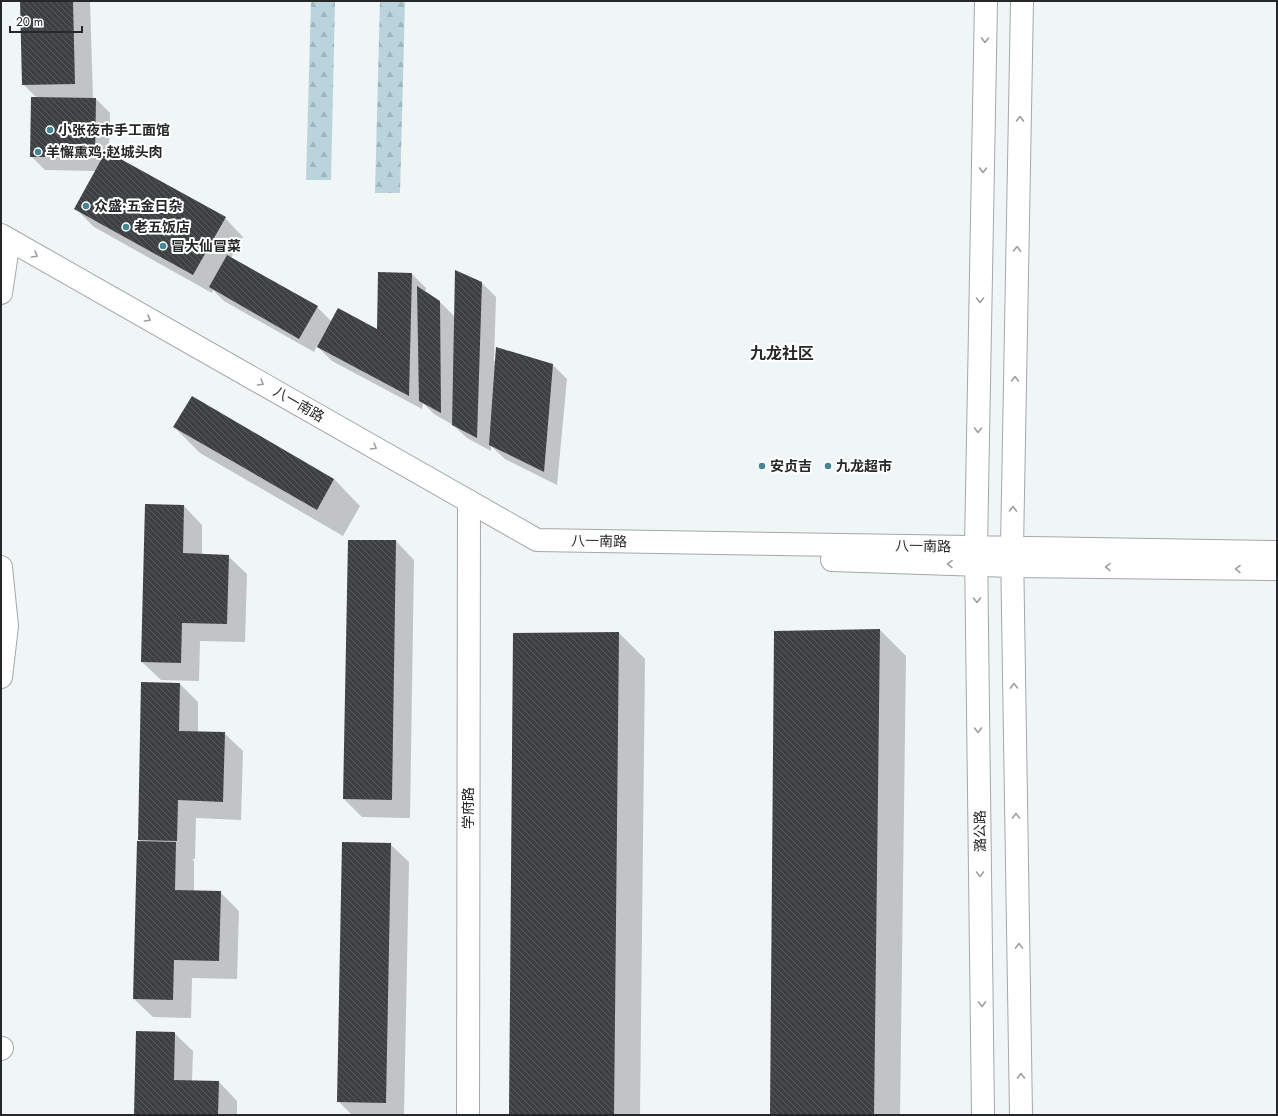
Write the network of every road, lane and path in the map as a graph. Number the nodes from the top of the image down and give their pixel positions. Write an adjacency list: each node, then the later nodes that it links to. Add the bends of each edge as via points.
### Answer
1 (986, 1): 6 (main road, 潞公路, one-way to 6)
2 (1022, 1): 7 (main road, one-way to 2)
3 (3, 260): 4 (main road, 八一南路)
4 (469, 509): 6 (main road, 八一南路, via 537,540); 12 (main road, 学府路)
5 (1277, 552): 7 (main road, 八一南路)
6 (976, 556): 7 (main road, 八一南路); 13 (main road, 潞公路, one-way to 13)
7 (1012, 557): 9 (main road, 八一南路, one-way to 7); 14 (main road, one-way to 7)
8 (1, 567): 10 (main road)
9 (1277, 569)
10 (3, 612): 11 (main road, via 7,626)
11 (1, 677)
12 (468, 1115)
13 (983, 1115)
14 (1021, 1115)

